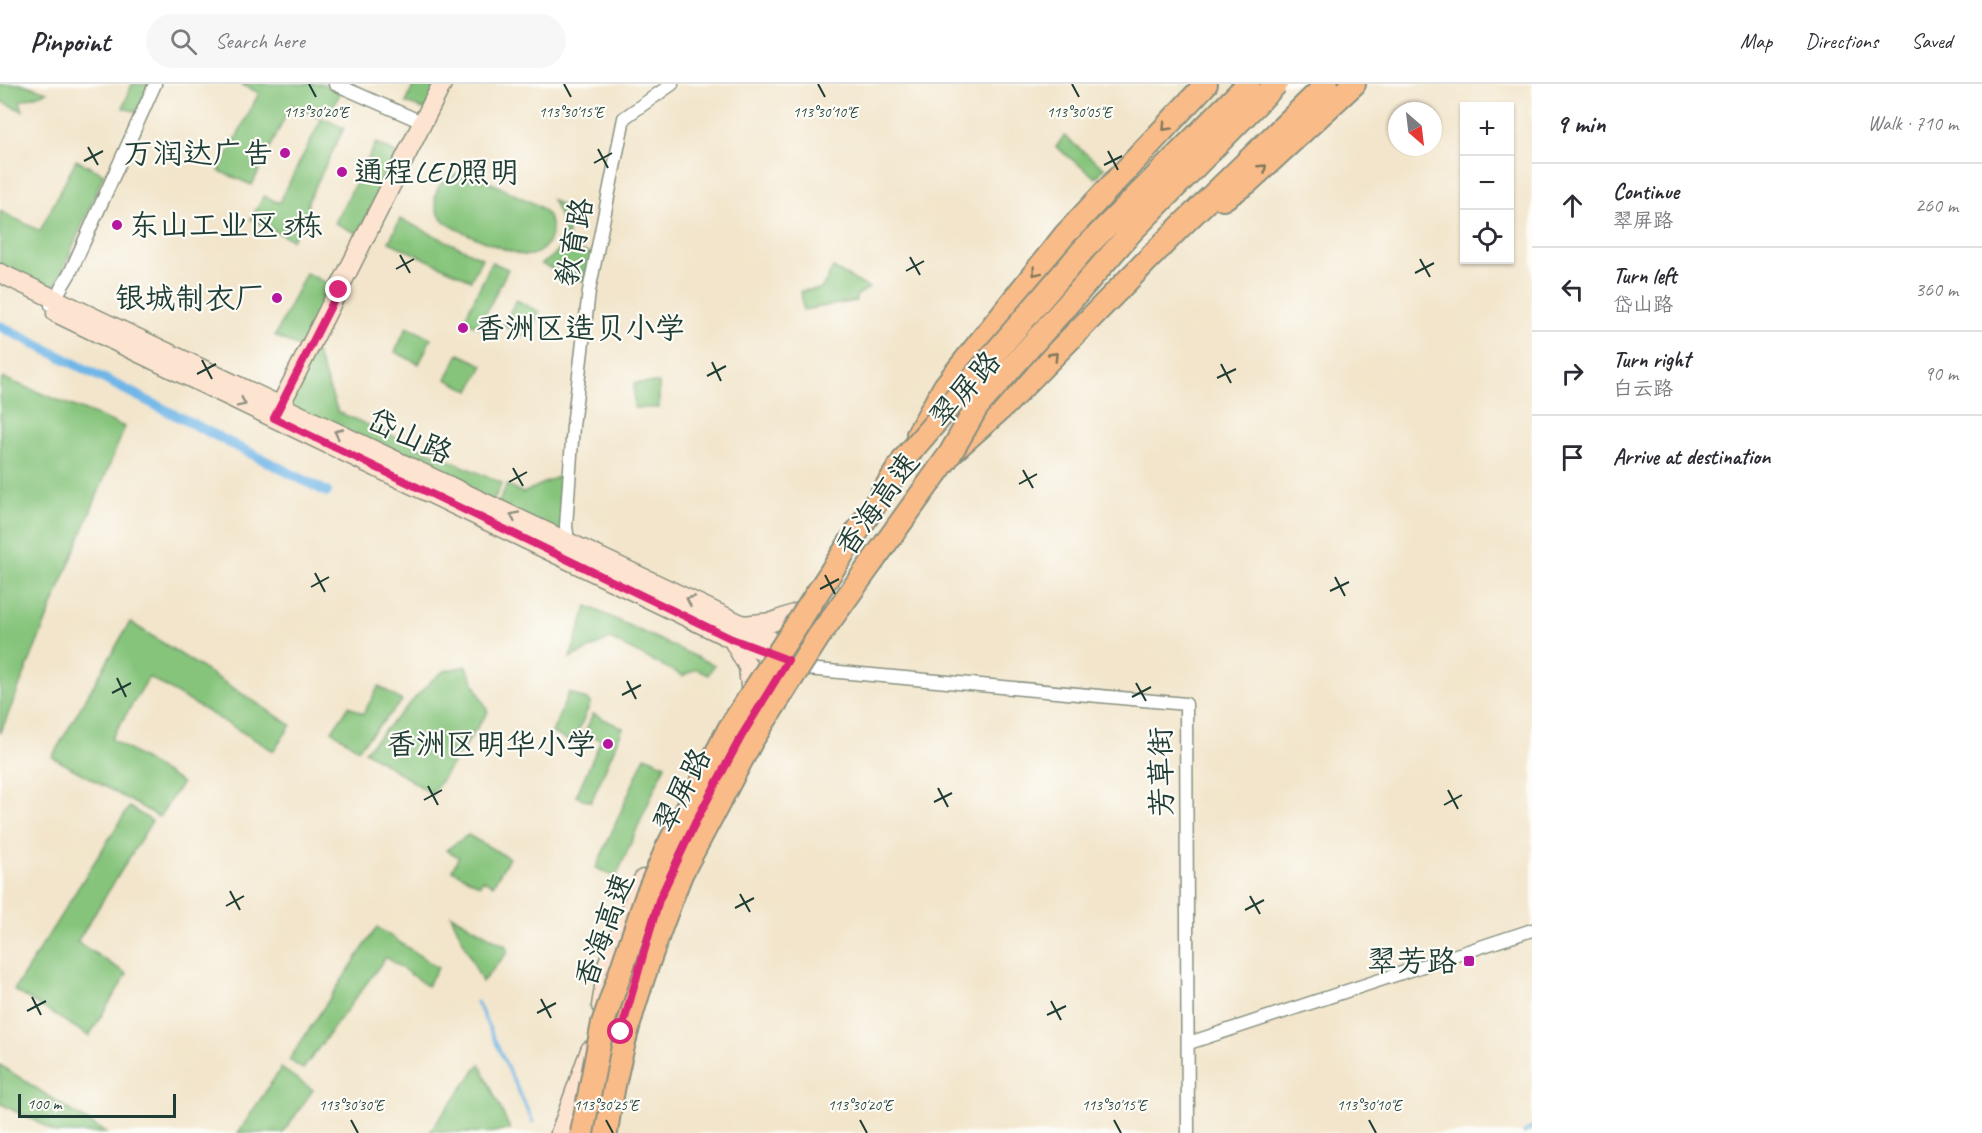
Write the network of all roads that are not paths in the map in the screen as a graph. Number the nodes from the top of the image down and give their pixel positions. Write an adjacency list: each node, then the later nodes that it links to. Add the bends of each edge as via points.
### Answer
1 (155, 84): 15 (street, via 70,273)
2 (335, 84): 11 (street)
3 (442, 84): 11 (main road)
4 (672, 84): 19 (street, 教育路, via 624,118 580,361 566,526)
5 (1206, 84): 18 (highway, one-way to 18, bridge, via 1065,235 945,386)
6 (1246, 84): 18 (highway, 香海高速, bridge, via 1083,250); 20 (main road, 翠屏路, via 1139,193 988,364 904,468)
7 (1276, 84): 17 (highway, 香海高速, bridge, via 1099,266 977,407)
8 (1283, 84): 23 (main road, 翠屏路, via 1160,212 932,470)
9 (1327, 84): 12 (highway)
10 (1354, 84): 12 (highway, one-way to 10, via 1248,182)
11 (424, 123): 16 (main road)
12 (1181, 226): 17 (highway, one-way to 12, via 1005,405)
13 (0, 273): 15 (main road, 岱山路)
14 (0, 286): 15 (main road, 岱山路)
15 (51, 304): 16 (main road, 岱山路)
16 (277, 412): 19 (main road, 岱山路, one-way to 16); 21 (main road, 岱山路)
17 (950, 454): 30 (highway, 香海高速, bridge, via 819,636 752,740 681,874 624,1034)
18 (905, 458): 28 (highway, 香海高速, bridge, via 729,729 668,848 647,895 603,1023)
19 (568, 542): 21 (main road, 岱山路, one-way to 19)
20 (799, 612): 21 (main road); 22 (main road, 翠屏路)
21 (738, 632): 22 (main road, 岱山路); 24 (main road)
22 (772, 649): 23 (main road, 岱山路); 24 (main road, 翠屏路)
23 (791, 657): 26 (street, 芳草街, via 807,669 1186,704); 29 (main road, 翠屏路, via 741,737 659,900)
24 (750, 687): 27 (main road, 翠屏路, via 671,819 628,912 608,962 598,1028)
25 (1532, 930): 26 (street)
26 (1189, 1043): 31 (street, 芳草街)
27 (560, 1133)
28 (582, 1133)
29 (597, 1133)
30 (606, 1133)
31 (1188, 1133)

